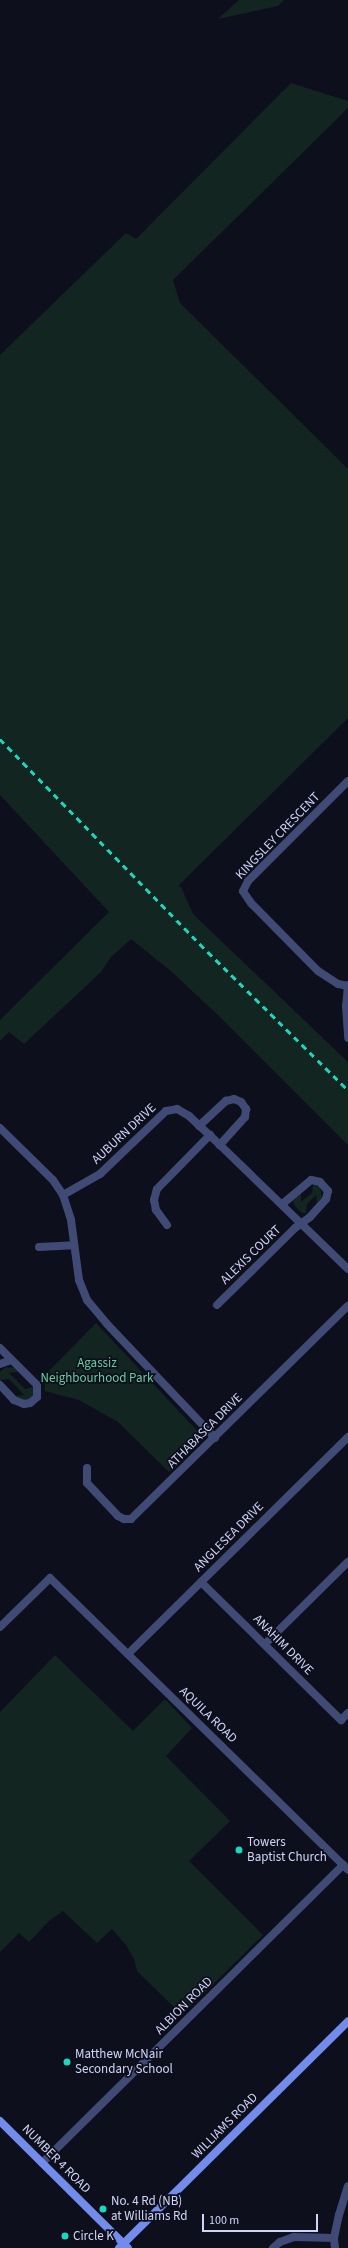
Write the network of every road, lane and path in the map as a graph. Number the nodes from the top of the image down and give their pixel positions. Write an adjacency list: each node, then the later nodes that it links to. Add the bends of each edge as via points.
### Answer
1 (348, 781): 2 (street, KINGSLEY CRESCENT, via 248,881 243,891 251,904 318,970 327,978)
2 (348, 986): 3 (street)
3 (348, 1038)
4 (200, 1126): 6 (street, AUBURN DRIVE); 7 (street, via 226,1101 234,1099 241,1102 246,1109 245,1117); 8 (street, AUBURN DRIVE, via 182,1111 174,1108 166,1111 100,1174)
5 (2, 1133): 8 (street, via 53,1180)
6 (210, 1135): 7 (street, AUBURN DRIVE); 11 (street, via 156,1189 156,1210)
7 (220, 1145): 9 (street, AUBURN DRIVE)
8 (63, 1195): 12 (street, via 71,1220)
9 (282, 1204): 10 (street, AUBURN DRIVE); 10 (street, via 306,1182 315,1180 323,1184 328,1191 326,1199)
10 (302, 1223): 14 (street, AUBURN DRIVE); 15 (street, ALEXIS COURT)
11 (167, 1225)
12 (73, 1245): 13 (street); 22 (street, via 79,1280 94,1310)
13 (38, 1247)
14 (348, 1269)
15 (217, 1305)
16 (348, 1306): 22 (street, ATHABASCA DRIVE)
17 (0, 1348): 18 (street)
18 (11, 1360): 19 (street); 20 (street, via 37,1385 37,1397 24,1404 14,1400)
19 (0, 1364)
20 (0, 1385)
21 (348, 1437): 25 (street, ANGLESEA DRIVE)
22 (215, 1438): 23 (street, ATHABASCA DRIVE, via 136,1516 128,1520 118,1516 88,1483)
23 (87, 1468)
24 (348, 1562): 27 (street)
25 (201, 1582): 27 (street, ANAHIM DRIVE); 28 (street, ANGLESEA DRIVE)
26 (0, 1627): 28 (street, AQUILA ROAD, via 50,1578)
27 (265, 1644): 29 (street, ANAHIM DRIVE, via 341,1720)
28 (128, 1654): 30 (street, AQUILA ROAD)
29 (348, 1713)
30 (345, 1867): 33 (street, ALBION ROAD)
31 (348, 2021): 36 (street, WILLIAMS ROAD)
32 (0, 2121): 33 (street, NUMBER 4 ROAD)
33 (42, 2163): 36 (street, NUMBER 4 ROAD)
34 (348, 2186): 35 (street)
35 (334, 2238): 37 (street, via 294,2237 280,2242); 38 (street)
36 (124, 2246)
37 (273, 2248)
38 (335, 2248)

